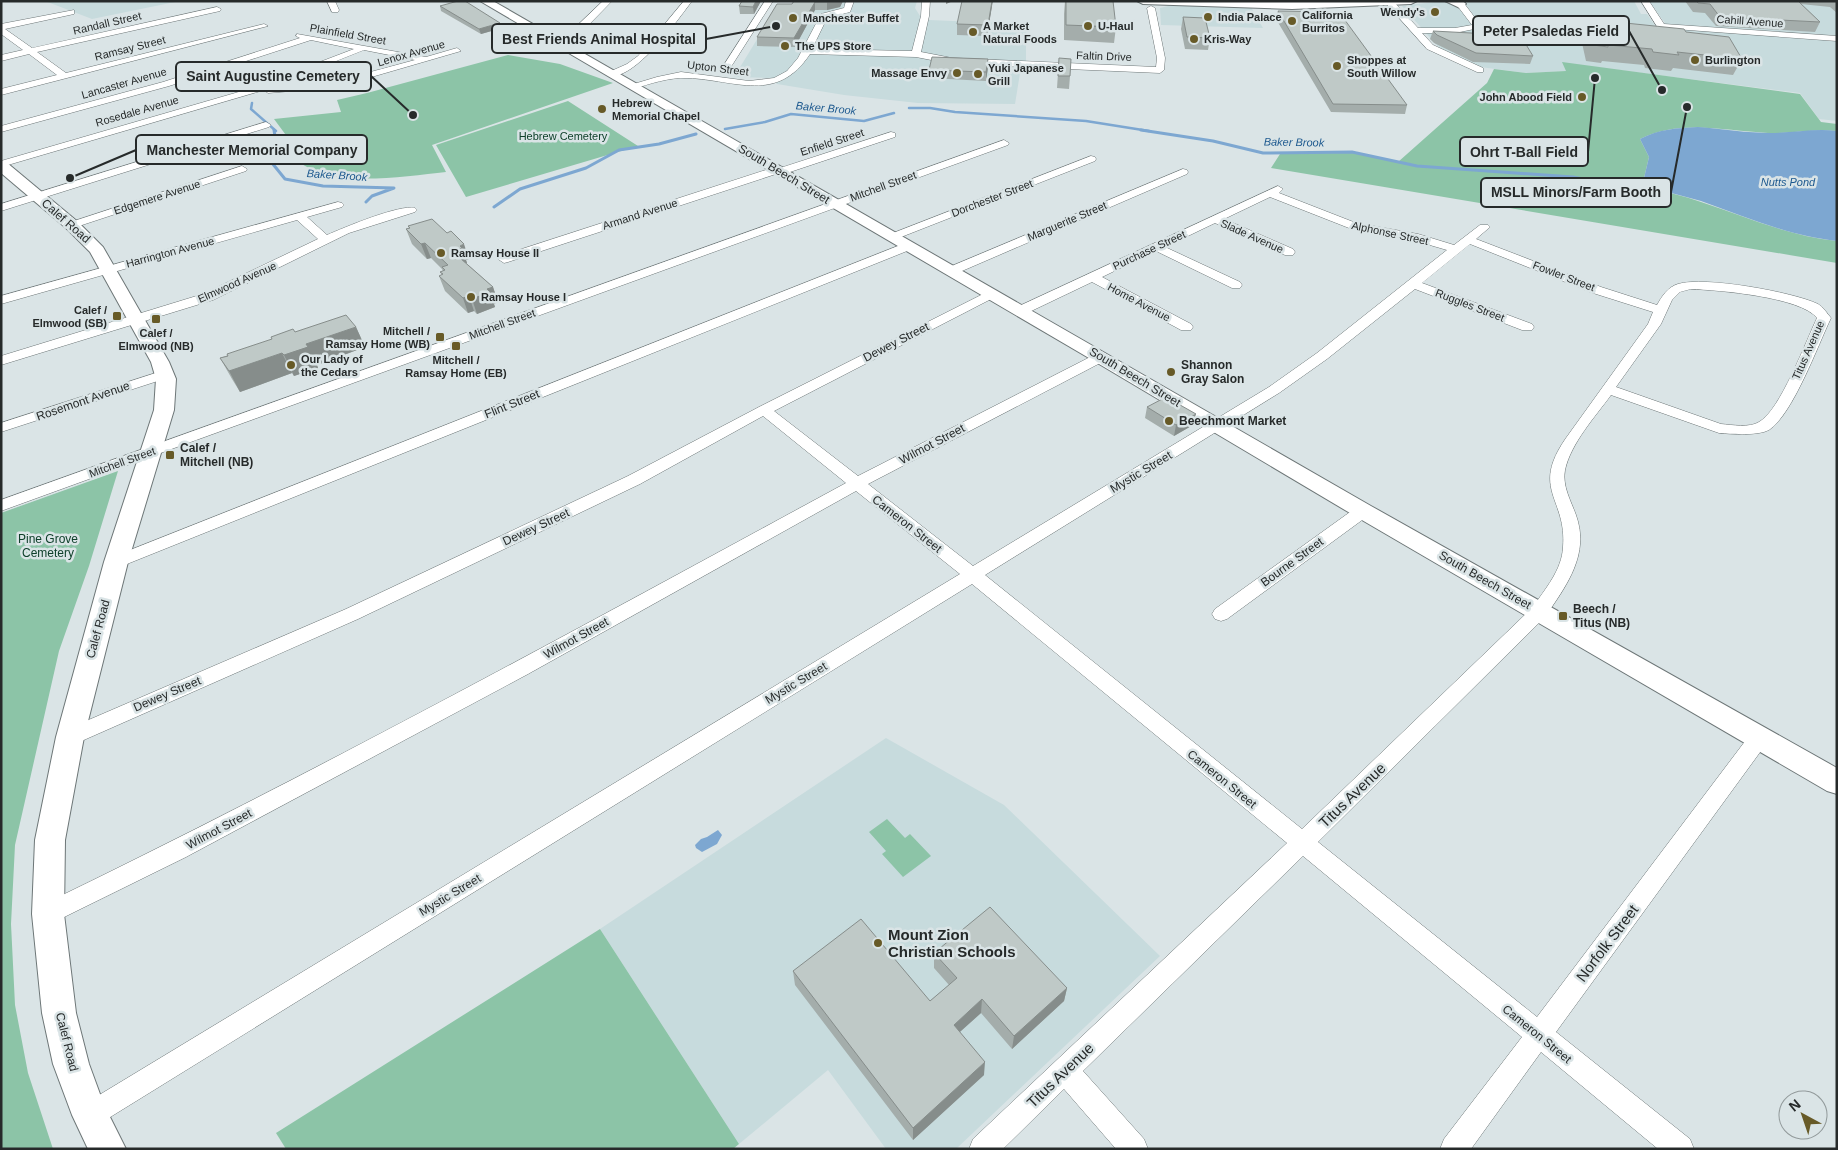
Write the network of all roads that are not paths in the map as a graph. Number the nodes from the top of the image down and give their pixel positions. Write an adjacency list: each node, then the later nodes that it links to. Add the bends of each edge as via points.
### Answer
1 (332, 1): 19 (street)
2 (485, 1): 27 (street, South Beech Street)
3 (608, 1): 27 (street)
4 (688, 1): 37 (street, via 641,58)
5 (770, 1): 35 (street)
6 (850, 1): 31 (street, Upton Street, via 847,10 824,16)
7 (926, 1): 32 (street)
8 (1130, 1): 16 (main road)
9 (1276, 1): 10 (main road)
10 (1292, 1)
11 (1411, 1): 14 (main road)
12 (1167, 2): 13 (main road); 16 (main road)
13 (1217, 2): 14 (main road)
14 (1389, 2): 23 (street)
15 (1456, 2): 23 (street, via 1476,26 1460,30)
16 (1148, 3): 32 (street, Faltin Drive, via 1161,58 1160,70 952,61)
17 (1644, 3): 26 (street, Cahill Avenue, via 1661,26)
18 (217, 9): 29 (street, Randall Street)
19 (335, 10)
20 (71, 12): 22 (street)
21 (264, 26): 38 (street, Ramsay Street)
22 (1, 29): 29 (street)
23 (1415, 30): 36 (street, via 1434,50)
24 (292, 35): 25 (street, Plainfield Street)
25 (310, 38): 28 (street, Plainfield Street); 43 (street, Lancaster Avenue, via 158,86)
26 (1837, 39)
27 (561, 46): 37 (street, South Beech Street)
28 (363, 48): 34 (street, Plainfield Street); 40 (street, Rosedale Avenue)
29 (32, 51): 33 (street, Randall Street); 38 (street)
30 (457, 51): 34 (street, Lenox Avenue)
31 (806, 51): 32 (street, Faltin Drive); 39 (street, Upton Street, via 787,74 766,83 744,84 682,75)
32 (916, 54)
33 (1, 58)
34 (429, 60): 40 (street, Lenox Avenue, via 326,86)
35 (726, 68)
36 (1480, 70)
37 (612, 74): 39 (street, South Beech Street)
38 (64, 76): 41 (street, Ramsay Street)
39 (632, 86): 49 (street, South Beech Street)
40 (252, 91): 47 (street, Rosedale Avenue)
41 (1, 92)
42 (266, 125): 52 (street)
43 (1, 129)
44 (891, 135): 49 (street, Enfield Street)
45 (1004, 142): 53 (street, Mitchell Street)
46 (1091, 159): 62 (street, Dorchester Street)
47 (1, 165): 52 (street, Calef Road)
48 (242, 168): 59 (street, Edgemere Avenue)
49 (778, 171): 53 (street, South Beech Street); 66 (street, Armand Avenue)
50 (1183, 172): 68 (street, Marguerite Street)
51 (1273, 191): 58 (street, Purchase Street); 63 (street, Alphonse Street, via 1353,226)
52 (38, 197): 55 (street); 59 (street, Calef Road)
53 (834, 204): 62 (street, South Beech Street); 86 (street, Mitchell Street)
54 (338, 205): 57 (street, Harrington Avenue)
55 (1, 208)
56 (411, 210): 61 (street, Elmwood Avenue, via 369,222)
57 (299, 216): 61 (street); 67 (street, Harrington Avenue)
58 (1215, 219): 64 (street, Purchase Street); 65 (street, Slade Avenue)
59 (72, 225): 67 (street, Calef Road, via 92,244)
60 (1484, 227): 63 (street, Mystic Street)
61 (326, 240): 76 (street, Elmwood Avenue, via 214,294)
62 (900, 241): 68 (street, South Beech Street); 90 (street, Flint Street)
63 (1462, 245): 70 (street, Mystic Street); 74 (street, Fowler Street)
64 (1156, 247): 69 (street, Purchase Street); 71 (street)
65 (1289, 252)
66 (504, 259)
67 (109, 269): 73 (street, Harrington Avenue); 76 (street, Calef Road)
68 (951, 271): 72 (street, South Beech Street)
69 (1092, 277): 75 (street, Purchase Street); 77 (street, Home Avenue)
70 (1414, 284): 78 (street, Ruggles Street); 84 (street, Mystic Street, via 1274,390)
71 (1236, 285)
72 (991, 294): 75 (street, South Beech Street); 83 (street, Dewey Street)
73 (3, 296)
74 (1660, 310): 82 (street, Titus Avenue, via 1654,324); 82 (street, Titus Avenue, via 1674,291 1703,285 1798,302 1818,311 1824,321 1788,395 1776,415 1763,427 1720,428)
75 (1020, 311): 79 (street, South Beech Street)
76 (137, 320): 80 (street, Elmwood Avenue); 81 (street, Calef Road)
77 (1186, 327)
78 (1527, 327)
79 (1101, 357): 84 (street, South Beech Street); 87 (street, Wilmot Street)
80 (1, 362)
81 (165, 374): 85 (street, Rosemont Avenue); 86 (street, Calef Road, via 167,398)
82 (1608, 389): 92 (street, Titus Avenue, via 1558,465 1557,487 1567,514 1572,547 1559,583)
83 (764, 410): 87 (street, Cameron Street); 94 (street, Dewey Street, via 634,480 352,614)
84 (1217, 425): 89 (street, South Beech Street); 91 (street, Mystic Street)
85 (1, 428)
86 (151, 451): 88 (street, Mitchell Street); 90 (street, Calef Road)
87 (856, 484): 91 (street, Cameron Street); 98 (street, Wilmot Street, via 520,669 178,850)
88 (1, 506)
89 (1363, 510): 92 (street, South Beech Street); 93 (street, Bourne Street)
90 (116, 562): 94 (street, Calef Road)
91 (972, 575): 97 (street, Cameron Street); 101 (street, Mystic Street)
92 (1539, 612): 95 (street, South Beech Street); 97 (street, Titus Avenue)
93 (1221, 614)
94 (70, 737): 98 (street, Calef Road, via 50,840)
95 (1759, 738): 96 (street, South Beech Street); 99 (street, Norfolk Street)
96 (1837, 782)
97 (1302, 844): 99 (street, Cameron Street); 100 (street, Titus Avenue)
98 (48, 914): 101 (street, Calef Road, via 60,1013 71,1064)
99 (1538, 1035): 105 (street, Norfolk Street); 106 (street, Cameron Street)
100 (1065, 1071): 103 (street, Titus Avenue); 104 (street)
101 (90, 1115): 102 (street, Calef Road)
102 (108, 1149)
103 (983, 1149)
104 (1134, 1149)
105 (1454, 1149)
106 (1680, 1149)

